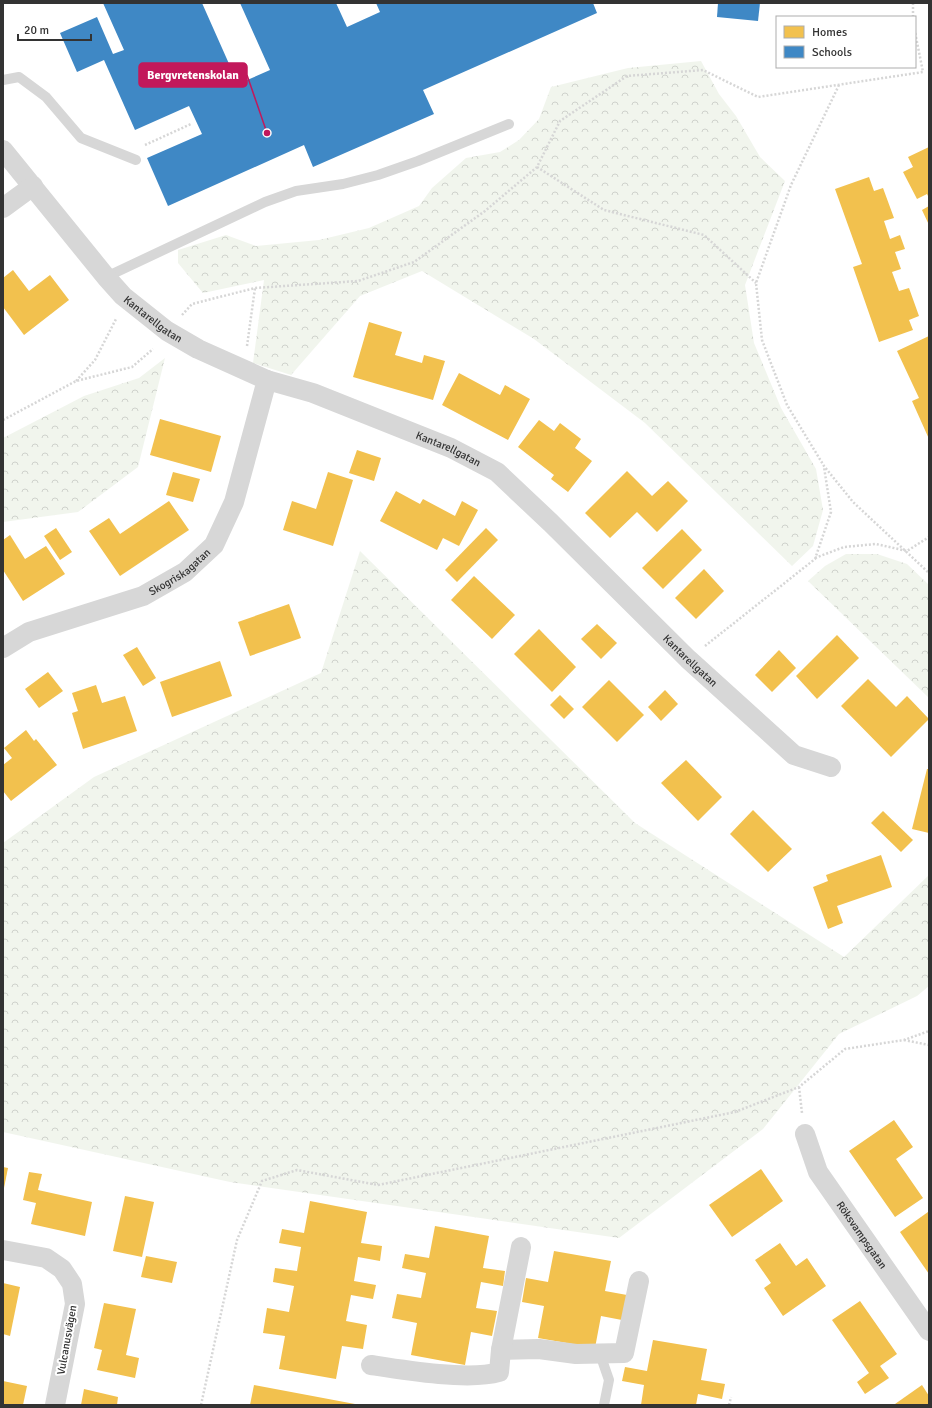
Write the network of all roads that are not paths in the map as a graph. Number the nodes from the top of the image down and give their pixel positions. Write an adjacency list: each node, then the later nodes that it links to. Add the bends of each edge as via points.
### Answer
1 (3, 80): 4 (lane, via 19,77 46,97 81,138)
2 (509, 124): 7 (lane, via 418,162 378,175 344,184 296,191 271,200)
3 (3, 150): 5 (street, Kantarellgatan)
4 (136, 160)
5 (33, 186): 6 (street); 7 (street, Kantarellgatan)
6 (3, 208)
7 (106, 277): 8 (street, Kantarellgatan, via 123,296 167,331 198,350)
8 (267, 380): 9 (street, Skogriskagatan, via 234,502 214,545 185,572 143,596 29,632); 10 (street, Kantarellgatan, via 312,394 451,448 497,472 552,523 688,659 794,755)
9 (3, 648)
10 (831, 767)
11 (805, 1134): 15 (street, Röksvampsgatan, via 818,1172)
12 (520, 1247): 16 (street)
13 (3, 1250): 19 (street, Vulcanusvägen, via 46,1258 62,1269 72,1284 75,1304)
14 (639, 1280): 17 (street, via 624,1353)
15 (929, 1331)
16 (501, 1350): 17 (street, via 539,1349); 18 (street, via 499,1372 488,1376)
17 (600, 1354): 20 (lane, via 608,1380)
18 (370, 1365)
19 (55, 1405)
20 (604, 1405)

